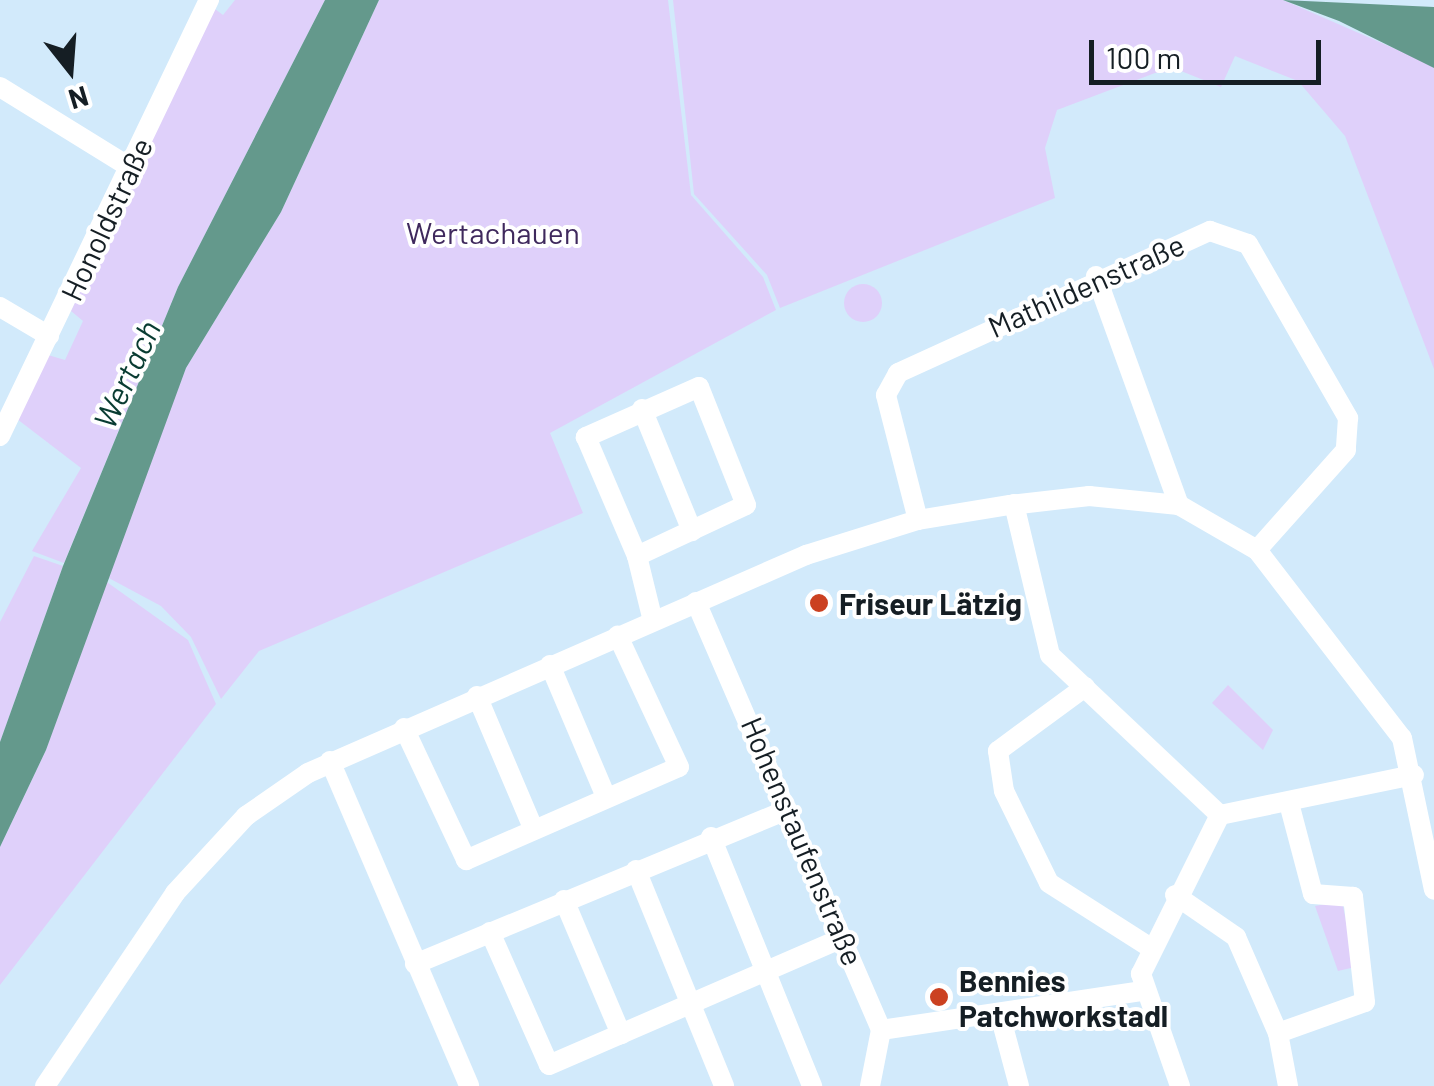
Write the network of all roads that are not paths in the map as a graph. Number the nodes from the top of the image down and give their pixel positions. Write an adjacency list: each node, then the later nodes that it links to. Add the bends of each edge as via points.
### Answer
1 (205, 1): 3 (street, Honoldstraße)
2 (0, 87): 3 (street)
3 (131, 168): 6 (street, Honoldstraße)
4 (1096, 276): 10 (street); 11 (street, Mathildenstraße, via 888,384); 13 (street, Mathildenstraße, via 1210,231 1248,244 1350,436)
5 (0, 307): 6 (street)
6 (49, 336): 8 (street, Honoldstraße)
7 (642, 409): 12 (street); 12 (street, via 699,387 746,506); 14 (street, via 586,437)
8 (3, 423)
9 (1014, 504): 10 (street, via 1090,496); 11 (street); 19 (street, via 1042,643)
10 (1180, 506): 13 (street)
11 (918, 520): 15 (street)
12 (692, 532): 14 (street)
13 (1257, 550): 23 (street, via 1382,706)
14 (638, 556): 16 (street)
15 (696, 602): 16 (street); 26 (street, Hohenstaufenstraße)
16 (653, 620): 17 (street)
17 (618, 636): 18 (street); 24 (street, via 679,767)
18 (550, 665): 20 (street); 24 (street)
19 (1084, 688): 27 (street); 36 (street, via 998,751 1004,790 1048,883)
20 (477, 696): 21 (street); 28 (street)
21 (404, 728): 22 (street); 28 (street, via 466,860)
22 (330, 761): 37 (street); 45 (street, via 212,850)
23 (1414, 776): 25 (street); 31 (street)
24 (606, 796): 28 (street)
25 (1289, 803): 27 (street); 43 (street, via 1313,894 1353,897 1365,1002)
26 (786, 810): 29 (street); 35 (street, Hohenstaufenstraße)
27 (1220, 815): 32 (street)
28 (533, 828)
29 (711, 838): 30 (street); 38 (street)
30 (636, 870): 33 (street); 40 (street)
31 (1434, 890)
32 (1175, 894): 36 (street); 43 (street, via 1236,937)
33 (564, 900): 34 (street); 44 (street)
34 (490, 932): 37 (street); 44 (street, via 549,1065)
35 (843, 938): 38 (street); 42 (street, Hohenstaufenstraße)
36 (1148, 946): 39 (street)
37 (415, 964): 47 (street)
38 (765, 971): 40 (street); 48 (street)
39 (1141, 991): 41 (street); 51 (street)
40 (689, 1004): 44 (street); 46 (street)
41 (1000, 1015): 42 (street); 50 (street)
42 (881, 1030): 49 (street)
43 (1278, 1033): 52 (street)
44 (621, 1034)
45 (50, 1084)
46 (719, 1084)
47 (469, 1086)
48 (812, 1086)
49 (870, 1086)
50 (1020, 1086)
51 (1180, 1086)
52 (1288, 1086)

